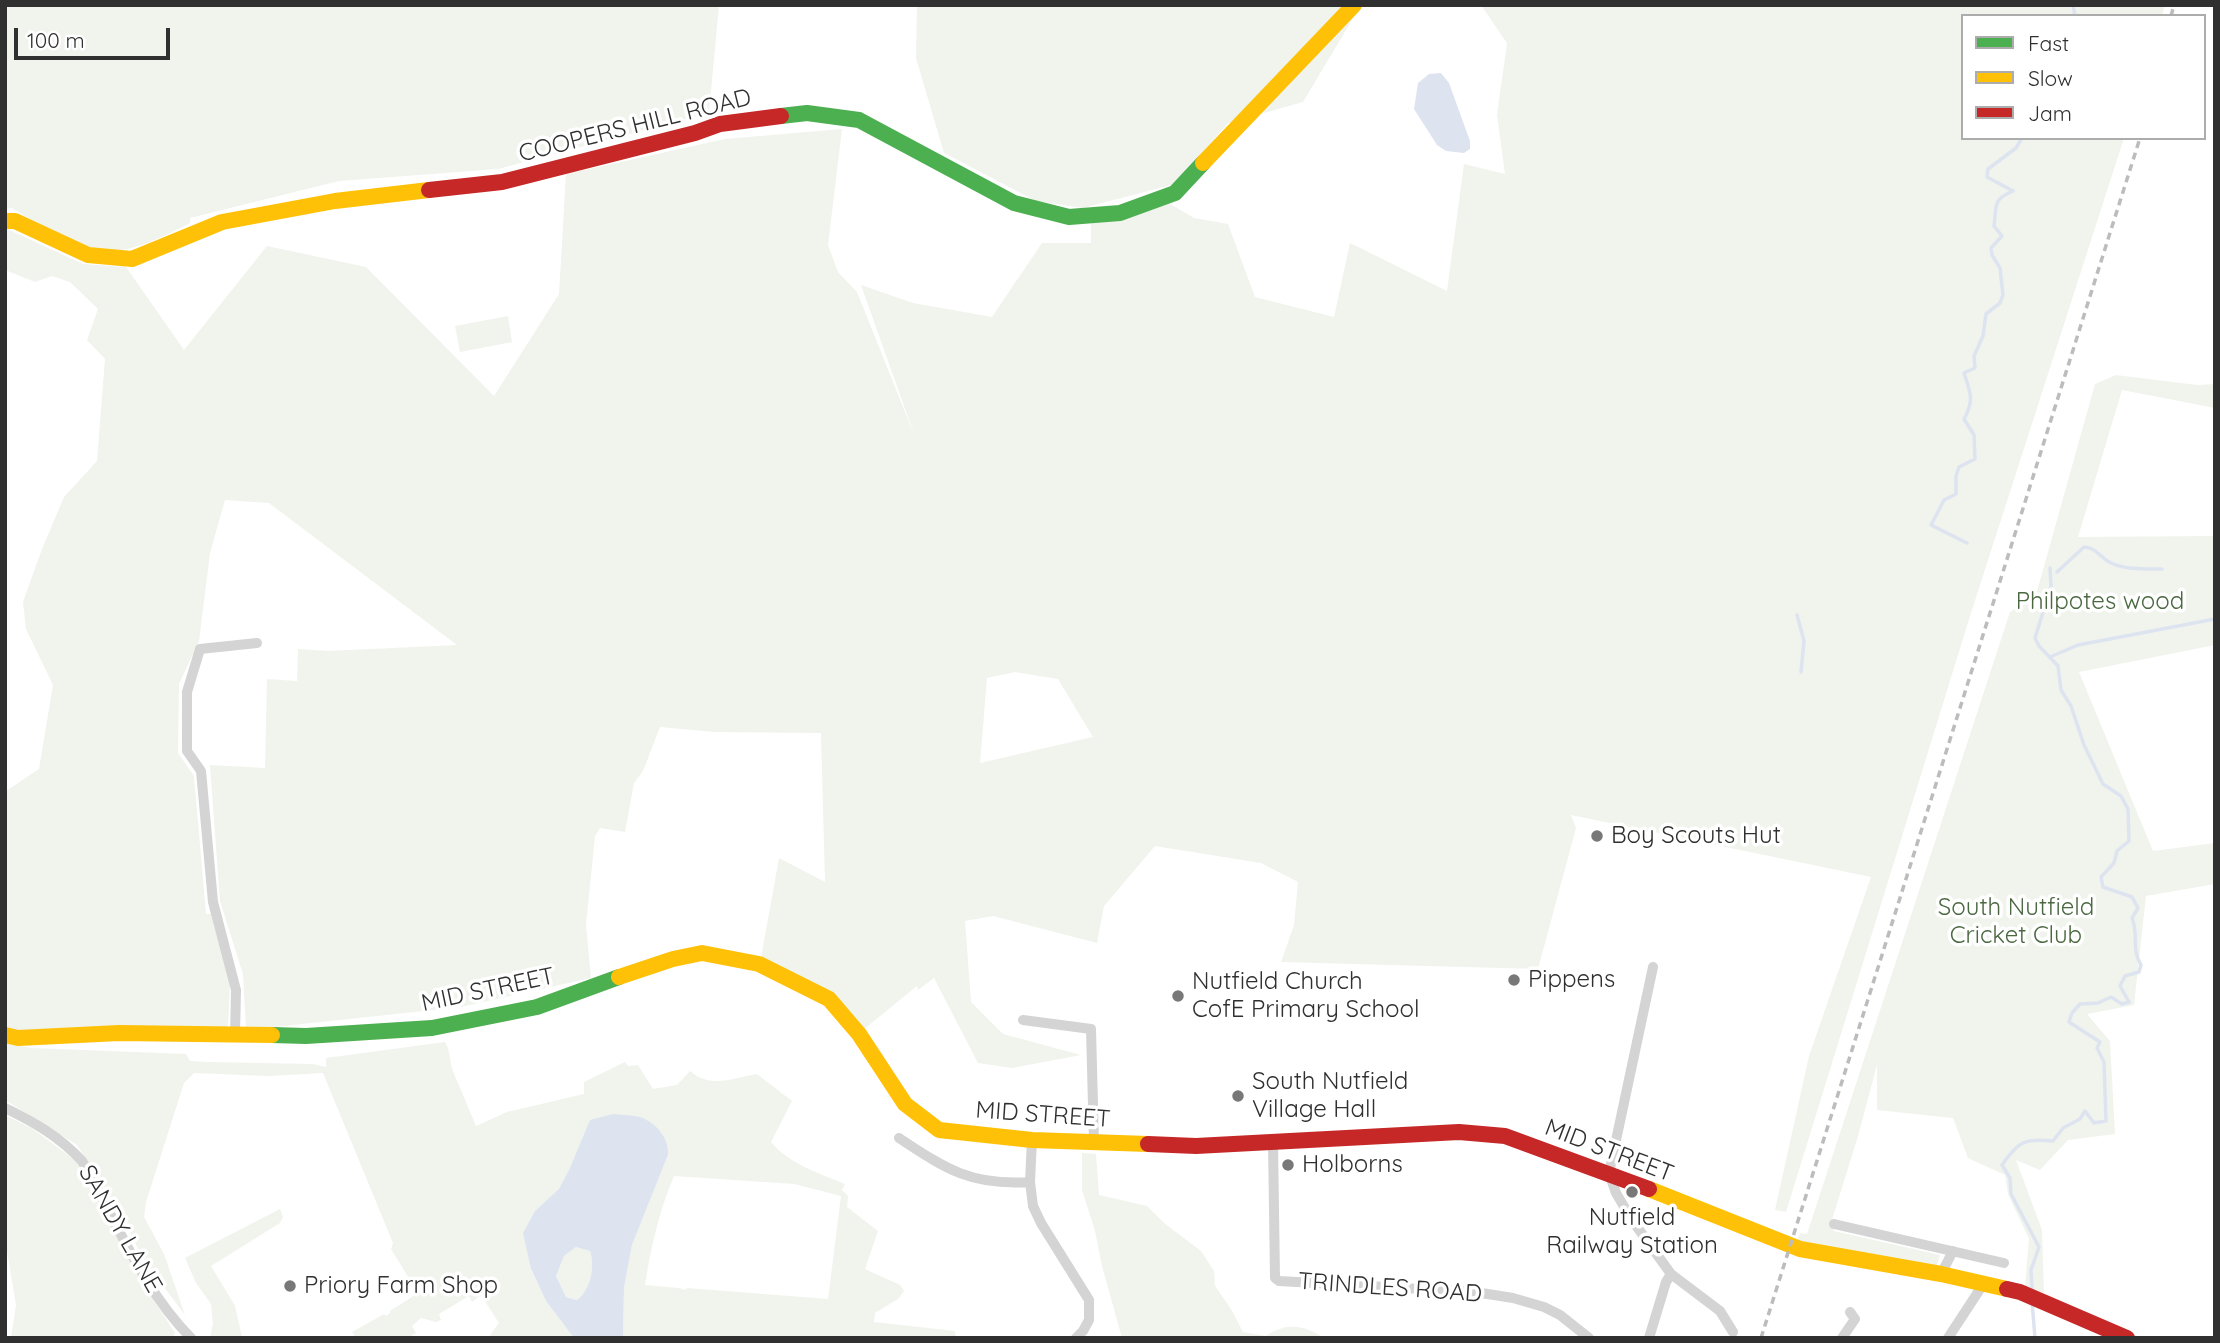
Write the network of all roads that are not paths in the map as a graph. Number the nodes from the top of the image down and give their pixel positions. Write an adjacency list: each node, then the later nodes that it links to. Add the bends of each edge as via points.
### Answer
1 (1354, 5): 2 (street, COOPERS HILL ROAD, via 1175,193 1120,213 1069,217 1014,203 859,120 807,113 720,124 502,182 335,201 222,222 132,259 88,255)
2 (5, 220)
3 (257, 643): 7 (street, via 200,649 187,692 187,751 201,771 213,902 236,990)
4 (1653, 967): 13 (street)
5 (1023, 1020): 12 (street, via 1091,1029)
6 (5, 1035): 7 (street, MID STREET)
7 (235, 1036): 10 (street, MID STREET, via 432,1028 537,1007 702,953 759,964 829,999 859,1034 905,1104 939,1130)
8 (5, 1108): 23 (street, SANDY LANE, via 68,1145 82,1161 149,1285)
9 (899, 1138): 14 (street, via 966,1177)
10 (1032, 1140): 12 (street, MID STREET); 14 (street)
11 (1273, 1142): 12 (street, MID STREET, via 1196,1146); 13 (street, MID STREET, via 1459,1132 1505,1136); 25 (street, TRINDLES ROAD, via 1275,1278 1279,1282 1513,1298 1560,1315)
12 (1094, 1143)
13 (1609, 1173): 18 (street, MID STREET, via 1800,1249); 19 (street, via 1632,1220)
14 (1030, 1182): 24 (street, via 1041,1223 1089,1300 1089,1320)
15 (1834, 1224): 16 (street)
16 (1953, 1251): 17 (street); 18 (street)
17 (2004, 1262)
18 (1941, 1274): 20 (street, MID STREET)
19 (1671, 1275): 22 (street, via 1720,1311); 26 (street)
20 (1984, 1283): 28 (street); 29 (street, MID STREET, via 2020,1292)
21 (1850, 1312): 27 (street, via 1854,1319)
22 (1732, 1332)
23 (191, 1338)
24 (1076, 1338)
25 (1589, 1338)
26 (1649, 1338)
27 (1842, 1338)
28 (1948, 1338)
29 (2127, 1338)

